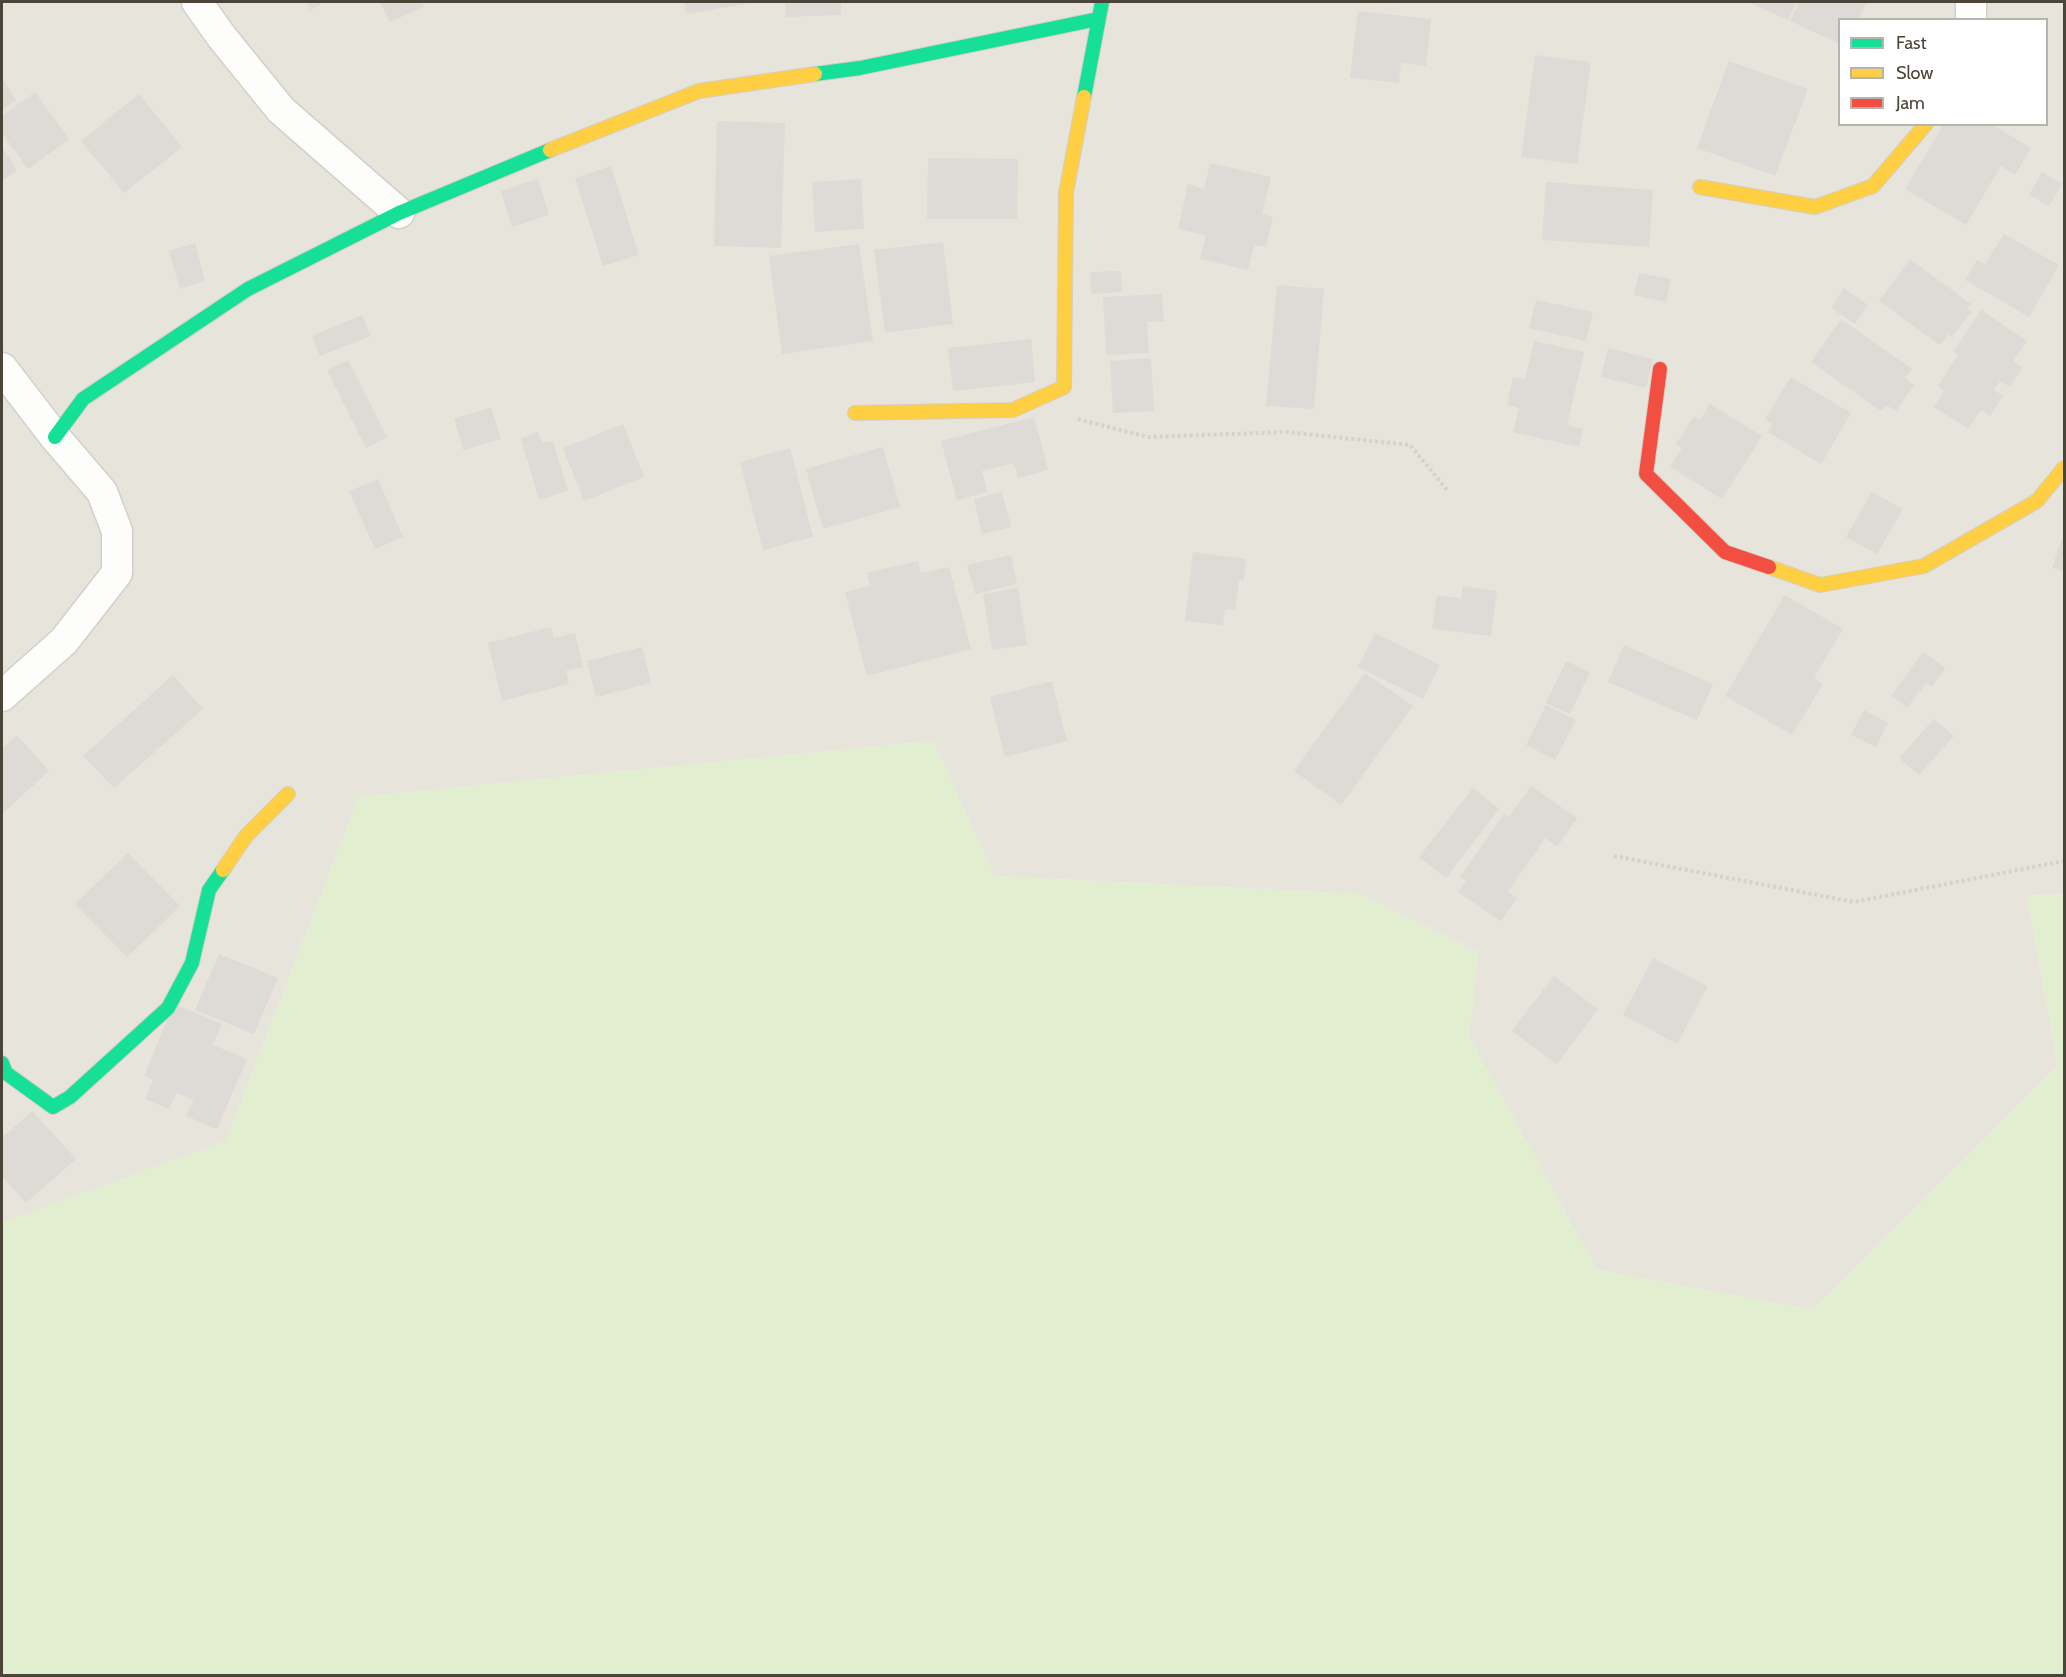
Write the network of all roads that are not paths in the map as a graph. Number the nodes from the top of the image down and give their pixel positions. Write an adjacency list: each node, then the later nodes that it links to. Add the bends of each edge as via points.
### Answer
1 (197, 2): 8 (street, via 281,110)
2 (1102, 2): 5 (street)
3 (1971, 2): 4 (street)
4 (1971, 18)
5 (1098, 19): 8 (street, via 860,68 699,91); 11 (street, via 1066,193 1064,387 1013,410)
6 (1924, 126): 7 (street, via 1873,186 1815,207)
7 (1700, 188)
8 (399, 213): 12 (street, via 248,290 83,399)
9 (2, 368): 12 (street)
10 (1660, 369): 13 (street, via 1646,474 1725,552 1820,585 1923,566 2037,501)
11 (855, 413)
12 (55, 437): 14 (street, via 102,492 117,531 117,573 64,641)
13 (2064, 468)
14 (2, 696)
15 (288, 794): 16 (street, via 246,836 209,890 192,963 168,1008 70,1097 53,1107 6,1073)
16 (2, 1063)

